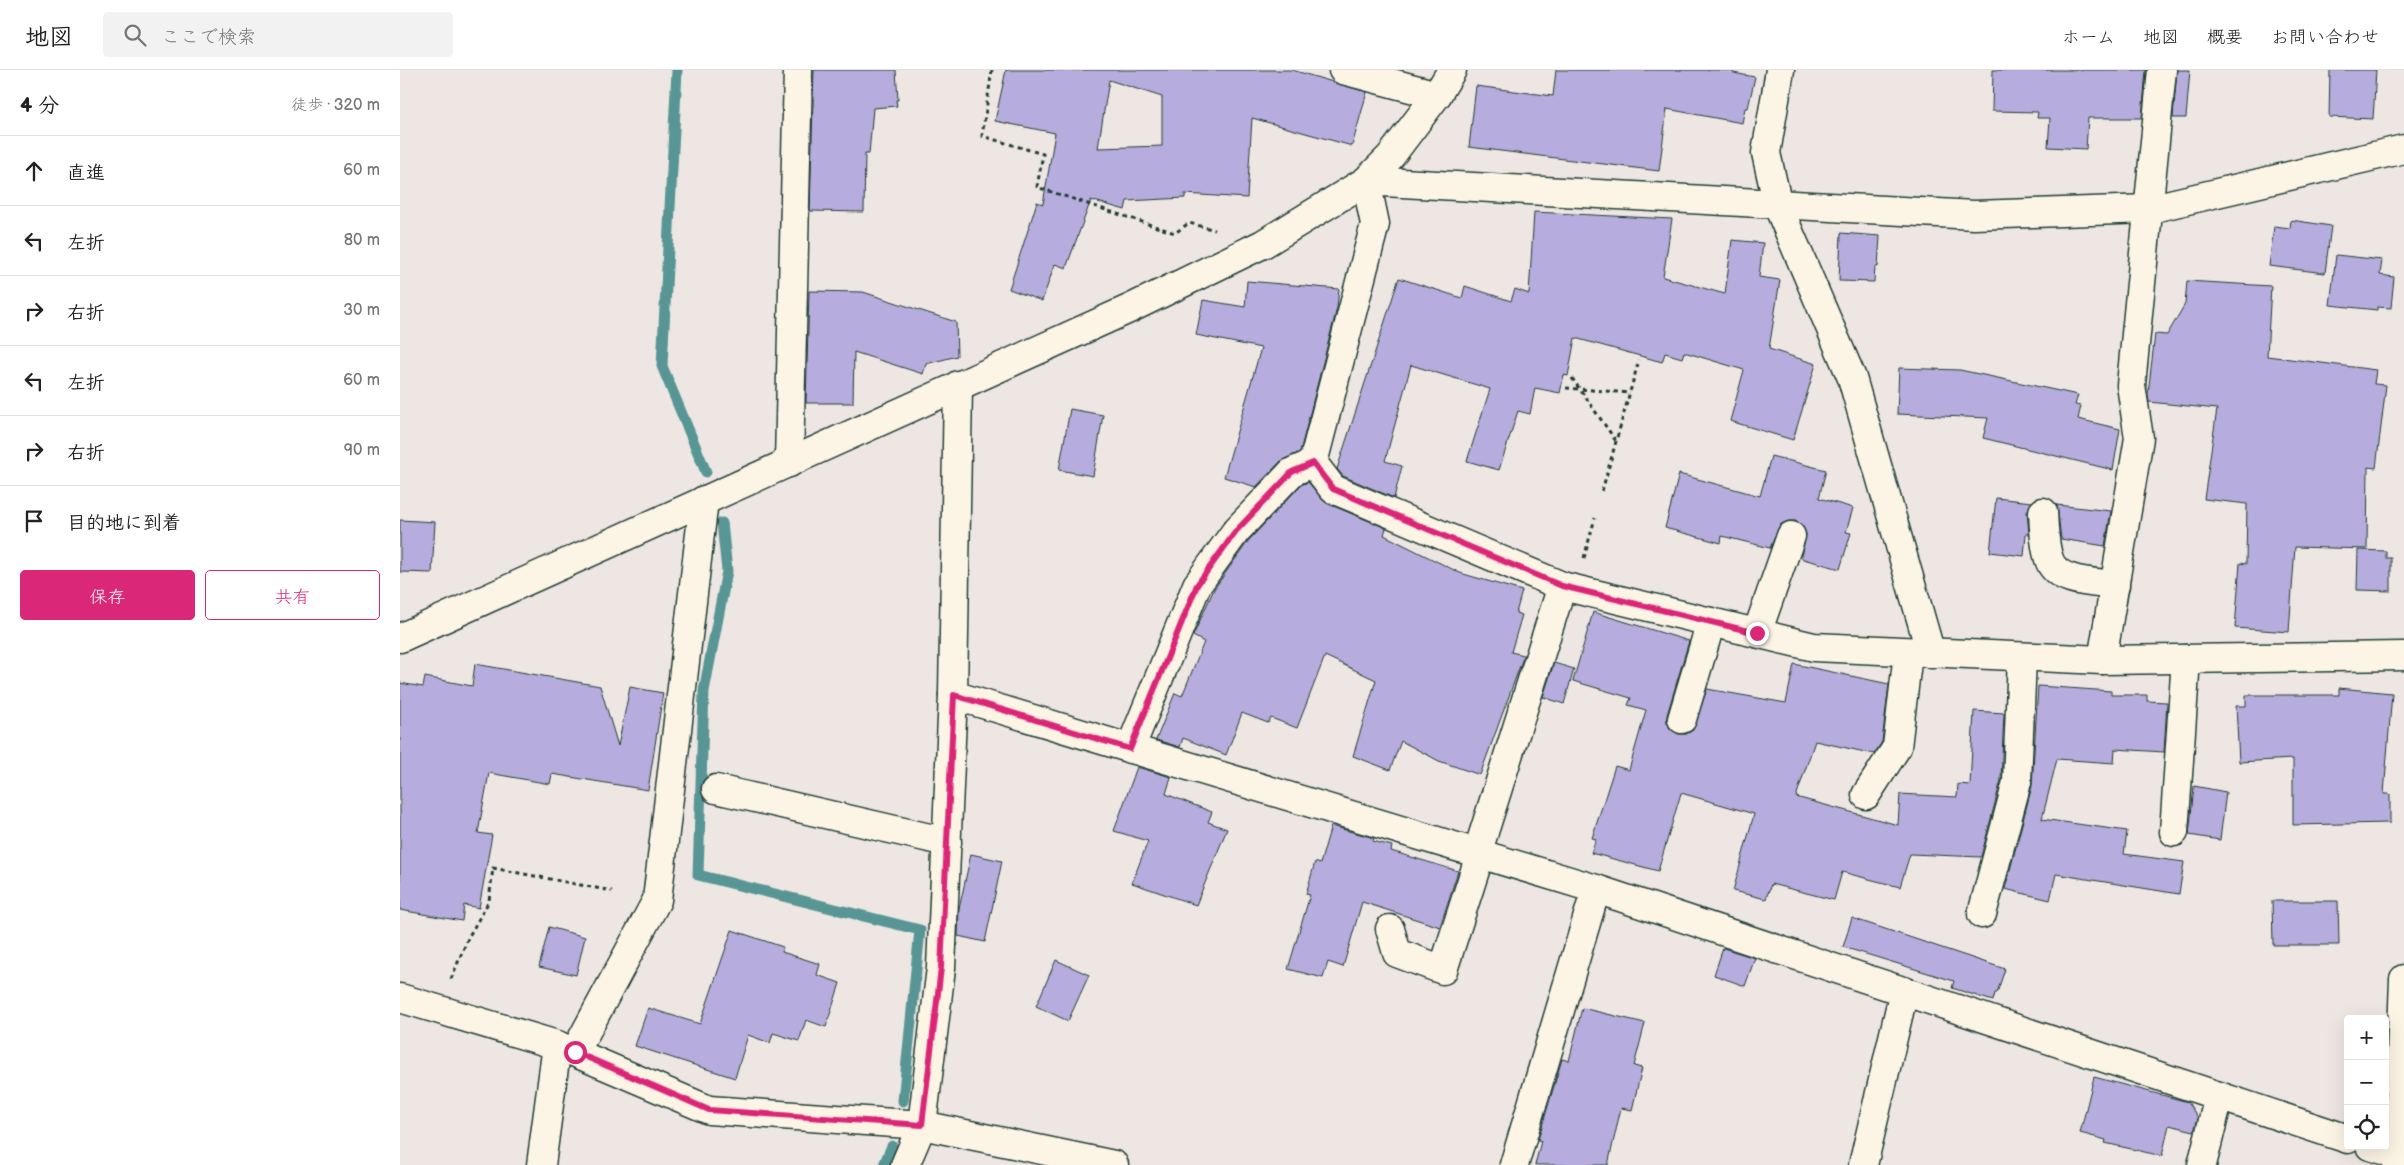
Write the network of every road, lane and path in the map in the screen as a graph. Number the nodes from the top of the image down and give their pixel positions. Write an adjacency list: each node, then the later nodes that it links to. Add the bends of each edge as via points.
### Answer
1 (798, 70): 20 (street)
2 (992, 70): 12 (path, via 982,136 1043,154 1037,187 1174,233 1189,223)
3 (1343, 70): 7 (street)
4 (1452, 70): 7 (street)
5 (1780, 70): 10 (street, via 1766,153)
6 (2162, 70): 11 (street)
7 (1437, 94): 9 (street, via 1390,157)
8 (2404, 149): 11 (street)
9 (1366, 181): 10 (street); 12 (street); 21 (street, via 1375,224)
10 (1778, 206): 11 (street, via 1974,215); 32 (street, via 1852,378)
11 (2149, 209): 27 (street, via 2131,385 2139,438)
12 (1263, 244): 15 (street, via 1129,309)
13 (1639, 360): 18 (path)
14 (1572, 378): 17 (path)
15 (958, 385): 20 (street); 37 (street)
16 (1566, 388): 17 (path)
17 (1580, 389): 18 (path); 19 (path)
18 (1630, 393): 19 (path)
19 (1616, 441): 22 (path)
20 (788, 463): 23 (street)
21 (1313, 463): 28 (street, via 1333,489); 39 (street, via 1292,472 1248,518 1197,585)
22 (1602, 491)
23 (704, 500): 31 (street); 53 (street, via 657,900)
24 (2043, 512): 27 (street, via 2049,560 2059,574)
25 (1595, 518): 28 (path)
26 (1791, 536): 30 (street)
27 (2115, 585): 36 (street)
28 (1569, 587): 29 (street); 44 (street)
29 (1711, 622): 30 (street); 38 (street)
30 (1757, 633): 32 (street, via 1814,647)
31 (400, 638)
32 (1920, 654): 34 (street); 41 (street, via 1897,747)
33 (2404, 656): 35 (street)
34 (2022, 657): 36 (street); 47 (street, via 2017,782)
35 (2186, 659): 36 (street); 42 (street)
36 (2102, 660)
37 (954, 695): 39 (street); 43 (street)
38 (1682, 719)
39 (1130, 749): 44 (street)
40 (716, 789): 43 (street)
41 (1866, 795)
42 (2174, 832)
43 (947, 842): 55 (street, via 941,968)
44 (1478, 854): 45 (street); 48 (street, via 1443,970 1397,953)
45 (1596, 889): 50 (street); 62 (street)
46 (612, 891): 52 (path, via 493,868 489,901 469,936)
47 (1982, 914)
48 (1390, 929)
49 (2404, 979): 58 (street)
50 (1904, 992): 54 (street); 63 (street)
51 (400, 998): 52 (street)
52 (438, 1010): 53 (street)
53 (566, 1049): 55 (street, via 709,1110); 59 (street)
54 (2219, 1096): 56 (street); 64 (street)
55 (922, 1125): 60 (street); 61 (street)
56 (2344, 1138)
57 (2379, 1150): 58 (street)
58 (2400, 1159)
59 (541, 1165)
60 (905, 1165)
61 (1114, 1165)
62 (1514, 1165)
63 (1863, 1165)
64 (2202, 1165)

